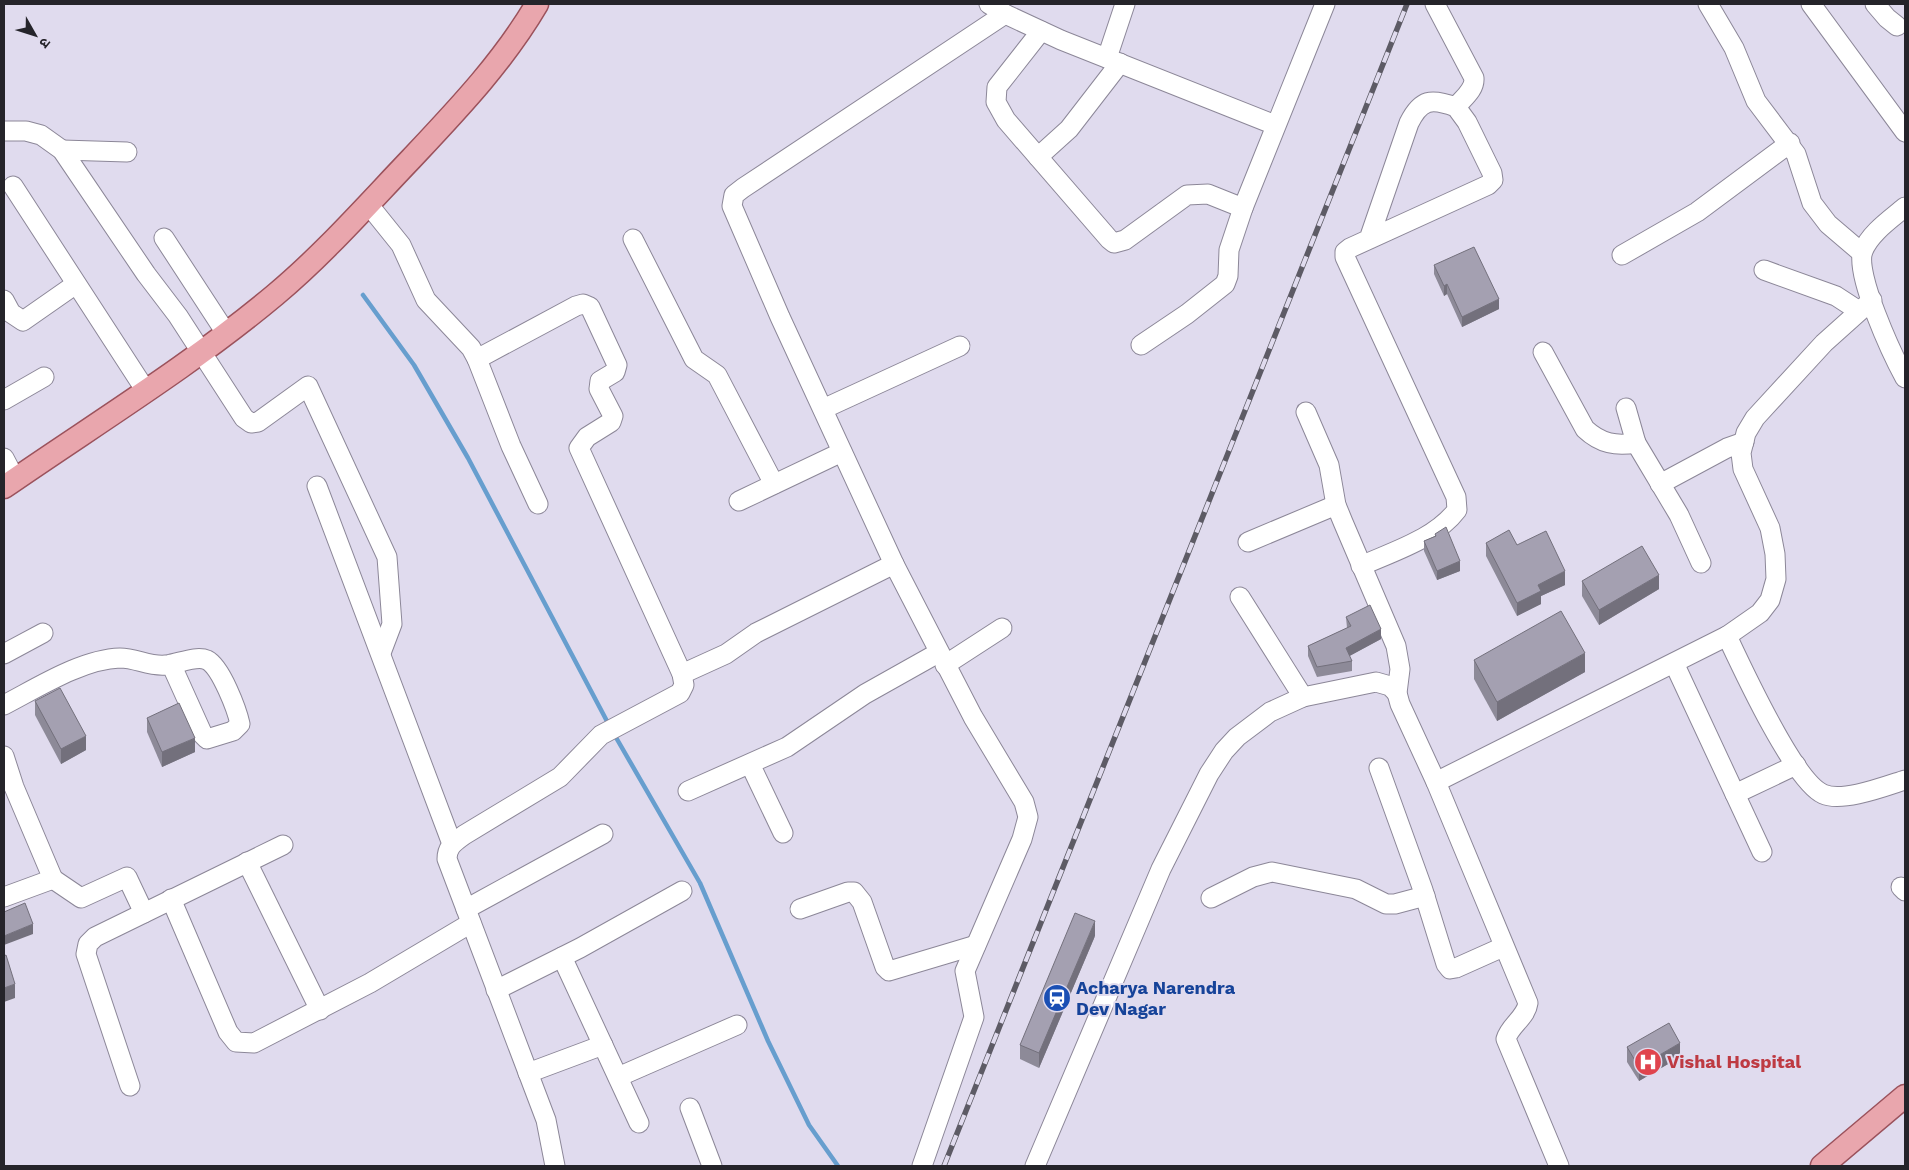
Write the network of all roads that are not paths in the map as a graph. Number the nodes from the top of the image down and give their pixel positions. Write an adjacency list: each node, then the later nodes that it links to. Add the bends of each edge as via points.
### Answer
1 (537, 4): 21 (main road, via 487,75)
2 (1125, 4): 11 (street)
3 (1325, 4): 13 (street)
4 (1435, 4): 12 (street, via 1474,78 1475,84)
5 (1708, 4): 16 (street, via 1734,48 1756,101)
6 (1811, 4): 15 (street)
7 (1875, 4): 9 (street)
8 (997, 9): 10 (street); 44 (street, via 734,195 732,206)
9 (1897, 26)
10 (1041, 31): 11 (street); 19 (street, via 997,86 995,95 1006,120)
11 (1113, 60): 13 (street); 19 (street, via 1069,129)
12 (1456, 107): 26 (street, via 1429,102 1421,104 1415,112); 26 (street, via 1468,122 1493,180)
13 (1275, 126): 23 (street)
14 (4, 131): 17 (street, via 41,135)
15 (1905, 132)
16 (1790, 143): 27 (street, via 1819,214); 28 (street, via 1697,212)
17 (62, 150): 18 (street); 36 (street)
18 (127, 152)
19 (1038, 157): 23 (street, via 1114,243 1125,240 1186,195 1208,194)
20 (13, 186): 30 (street)
21 (368, 204): 33 (main road, via 276,294); 38 (street, via 400,245 426,300)
22 (1905, 206): 27 (street, via 1870,239)
23 (1243, 208): 34 (street, via 1229,250 1225,284)
24 (164, 238): 33 (street)
25 (632, 239): 51 (street, via 694,359 717,376)
26 (1369, 239): 60 (street, via 1350,248 1345,257 1456,497 1457,510 1436,531)
27 (1862, 252): 32 (street)
28 (1622, 255)
29 (1764, 270): 32 (street)
30 (76, 284): 31 (street, via 23,320 11,314); 41 (street)
31 (4, 300)
32 (1866, 305): 40 (street); 46 (street, via 1824,343 1755,418)
33 (226, 333): 36 (main road)
34 (1141, 345)
35 (960, 346): 44 (street)
36 (202, 352): 41 (main road); 65 (street, via 244,418 251,423 258,422 308,386 387,557 392,624)
37 (1543, 352): 47 (street, via 1585,429 1612,445)
38 (477, 359): 55 (street); 70 (street, via 576,306 590,307 617,365 615,372 600,381 599,389 613,416 611,422 587,437 579,448)
39 (44, 377): 42 (street)
40 (1905, 378)
41 (146, 391): 50 (main road)
42 (4, 400)
43 (1626, 408): 47 (street)
44 (823, 409): 48 (street)
45 (1306, 412): 56 (street, via 1330,465)
46 (1744, 442): 52 (street); 64 (street, via 1741,453 1743,468 1770,528 1776,579 1770,600 1760,613)
47 (1636, 443): 52 (street)
48 (842, 452): 51 (street); 59 (street)
49 (4, 458): 50 (street)
50 (9, 483)
51 (774, 484): 54 (street)
52 (1660, 484): 58 (street, via 1679,515)
53 (317, 486): 65 (street)
54 (739, 501)
55 (538, 504)
56 (1336, 505): 57 (street); 60 (street)
57 (1248, 542)
58 (1701, 563)
59 (894, 564): 67 (street); 70 (street, via 756,633 726,654)
60 (1361, 566): 71 (street, via 1399,656)
61 (1240, 597): 72 (street)
62 (1002, 628): 67 (street)
63 (43, 633): 66 (street)
64 (1727, 636): 68 (street); 76 (street, via 1762,708)
65 (381, 653): 84 (street)
66 (4, 654)
67 (942, 659): 75 (street, via 865,694 795,742); 97 (street, via 1024,802 1028,817 1022,839)
68 (1674, 663): 79 (street); 81 (street)
69 (171, 664): 73 (street, via 108,659 56,678)
70 (682, 674): 84 (street, via 684,685 680,693 601,735 560,777)
71 (1397, 693): 72 (street, via 1390,686 1376,682); 79 (street)
72 (1303, 697): 113 (street, via 1270,712 1249,727 1213,765 1161,869)
73 (4, 706)
74 (4, 756): 88 (street)
75 (750, 764): 80 (street); 82 (street)
76 (1796, 765): 78 (street, via 1811,784 1830,795 1853,795); 81 (street)
77 (1379, 768): 90 (street)
78 (1905, 780)
79 (1436, 782): 98 (street)
80 (688, 791)
81 (1735, 794): 86 (street)
82 (783, 833)
83 (603, 834): 96 (street)
84 (452, 844): 96 (street, via 447,858)
85 (283, 845): 87 (street)
86 (1762, 852)
87 (247, 862): 93 (street); 101 (street)
88 (53, 879): 91 (street); 95 (street, via 81,898 127,877)
89 (682, 890): 99 (street)
90 (1425, 896): 92 (street, via 1386,904 1356,889 1272,872 1253,877); 98 (street, via 1450,969)
91 (4, 897)
92 (1211, 898)
93 (171, 899): 95 (street); 101 (street, via 228,1032 236,1042 254,1042)
94 (800, 909): 97 (street, via 854,892 862,902 889,971)
95 (144, 913): 106 (street, via 95,937 88,944 86,954)
96 (469, 916): 100 (street); 101 (street)
97 (976, 945): 112 (street, via 965,971 974,1016)
98 (1503, 947): 114 (street, via 1528,1003 1523,1016 1508,1032 1506,1039)
99 (562, 957): 100 (street); 103 (street)
100 (496, 990): 104 (street)
101 (320, 1010)
102 (737, 1025): 105 (street)
103 (602, 1045): 104 (street); 105 (street)
104 (528, 1073): 110 (street, via 550,1135)
105 (618, 1078): 109 (street)
106 (130, 1086)
107 (1905, 1096): 115 (main road)
108 (690, 1108): 111 (street)
109 (639, 1123)
110 (555, 1166)
111 (712, 1166)
112 (922, 1166)
113 (1035, 1166)
114 (1559, 1166)
115 (1822, 1166)

